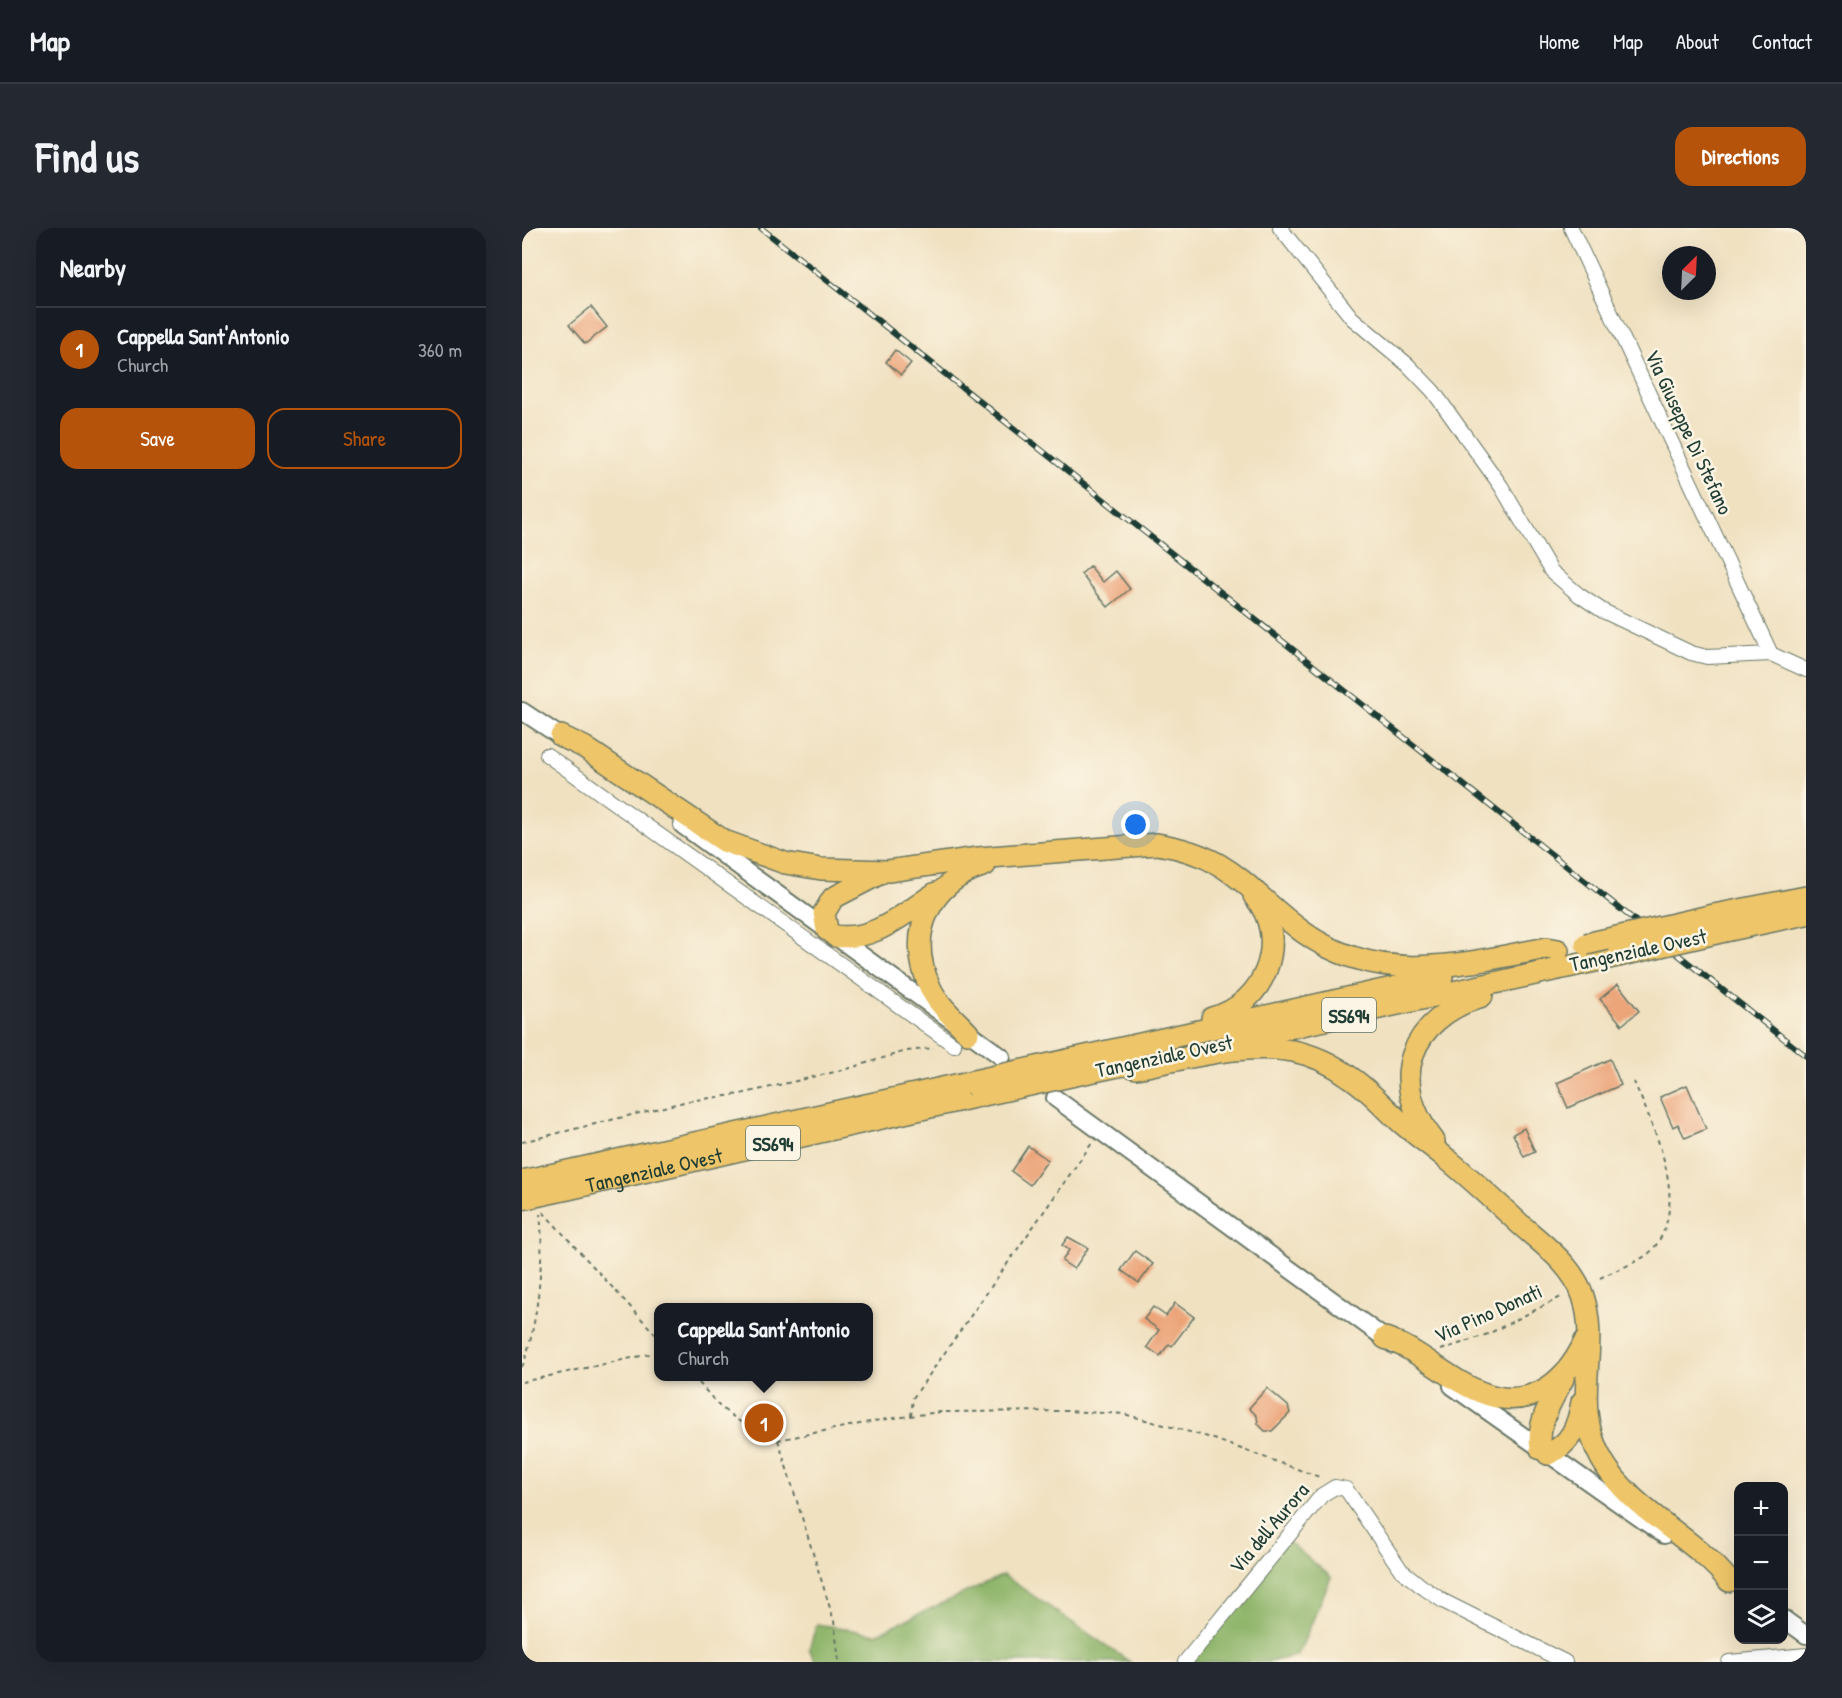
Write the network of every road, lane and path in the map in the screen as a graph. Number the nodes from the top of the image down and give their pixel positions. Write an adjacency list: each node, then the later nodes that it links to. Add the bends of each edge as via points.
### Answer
1 (1280, 228): 3 (street, via 1352,318 1433,391 1501,486 1551,571 1604,611 1691,652 1707,657)
2 (1571, 228): 3 (street, Via Giuseppe Di Stefano)
3 (1771, 654): 4 (street)
4 (1806, 670)
5 (522, 711): 6 (street)
6 (561, 736): 9 (highway, via 584,747 698,826 747,851 821,869); 15 (street)
7 (547, 755): 18 (street)
8 (1016, 856): 9 (highway); 10 (highway, via 1157,844 1202,855); 11 (highway, via 960,874)
9 (888, 870): 15 (highway, via 834,898 824,913)
10 (1234, 873): 16 (highway, via 1304,933 1370,962 1422,969 1547,948); 21 (highway, via 1259,902 1271,934 1272,954 1254,992 1237,1008 1216,1017 1089,1048)
11 (946, 885): 15 (highway, via 878,930 853,937); 18 (highway, via 927,913 921,953 930,987)
12 (1806, 897): 14 (highway, Tangenziale Ovest / SS694)
13 (1806, 914): 14 (highway, Tangenziale Ovest / SS694)
14 (1720, 923): 17 (highway, Tangenziale Ovest / SS694, bridge); 17 (highway, Tangenziale Ovest / SS694, bridge)
15 (831, 933): 18 (street)
16 (1558, 950): 17 (highway, Tangenziale Ovest / SS694); 21 (highway, Tangenziale Ovest / SS694)
17 (1600, 953): 20 (highway, Tangenziale Ovest / SS694); 26 (highway, via 1583,968 1463,1002 1444,1012 1427,1028 1409,1070 1410,1091 1416,1114)
18 (961, 1039): 19 (street); 25 (path, via 741,1094 688,1101)
19 (1002, 1057)
20 (1125, 1065): 21 (highway, Tangenziale Ovest / SS694); 26 (highway, via 1136,1068 1243,1050 1293,1051 1314,1057 1352,1078)
21 (1074, 1067): 28 (highway, Tangenziale Ovest / SS694, bridge)
22 (1634, 1082): 30 (path, via 1665,1162 1671,1189 1669,1211 1652,1251)
23 (1055, 1098): 24 (street)
24 (1100, 1131): 34 (street); 42 (path, via 913,1398)
25 (522, 1142)
26 (1447, 1158): 33 (highway, via 1567,1267 1583,1295)
27 (522, 1181): 28 (highway, Tangenziale Ovest / SS694, bridge)
28 (564, 1181): 29 (highway, Tangenziale Ovest / SS694, bridge)
29 (522, 1199)
30 (1600, 1278)
31 (1563, 1296): 36 (path, Via Pino Donati, via 1488,1334 1442,1349)
32 (654, 1333): 37 (path, via 538,1205 543,1250)
33 (1588, 1335): 38 (highway); 41 (highway)
34 (1385, 1338): 36 (highway); 44 (street)
35 (654, 1353): 40 (path)
36 (1426, 1359): 38 (highway, via 1472,1389 1509,1400 1530,1396 1556,1383)
37 (522, 1367)
38 (1566, 1373): 44 (highway, via 1544,1415 1539,1439)
39 (697, 1381): 43 (path, via 720,1407 754,1432)
40 (522, 1382)
41 (1585, 1387): 44 (highway, via 1574,1433 1559,1449); 46 (highway, via 1591,1433 1611,1474 1640,1506 1714,1563)
42 (911, 1416): 43 (path); 45 (path, via 940,1412 1124,1414 1208,1437 1322,1478)
43 (778, 1440): 50 (path, via 834,1621)
44 (1544, 1451): 46 (street)
45 (1335, 1487): 51 (street, Via dell'Aurora, via 1322,1495); 52 (street, Via dell'Aurora, via 1346,1489 1401,1570 1421,1586)
46 (1734, 1585)
47 (1788, 1622): 48 (street)
48 (1806, 1635)
49 (1806, 1655): 53 (street)
50 (839, 1662)
51 (1185, 1662)
52 (1565, 1662)
53 (1729, 1662)

